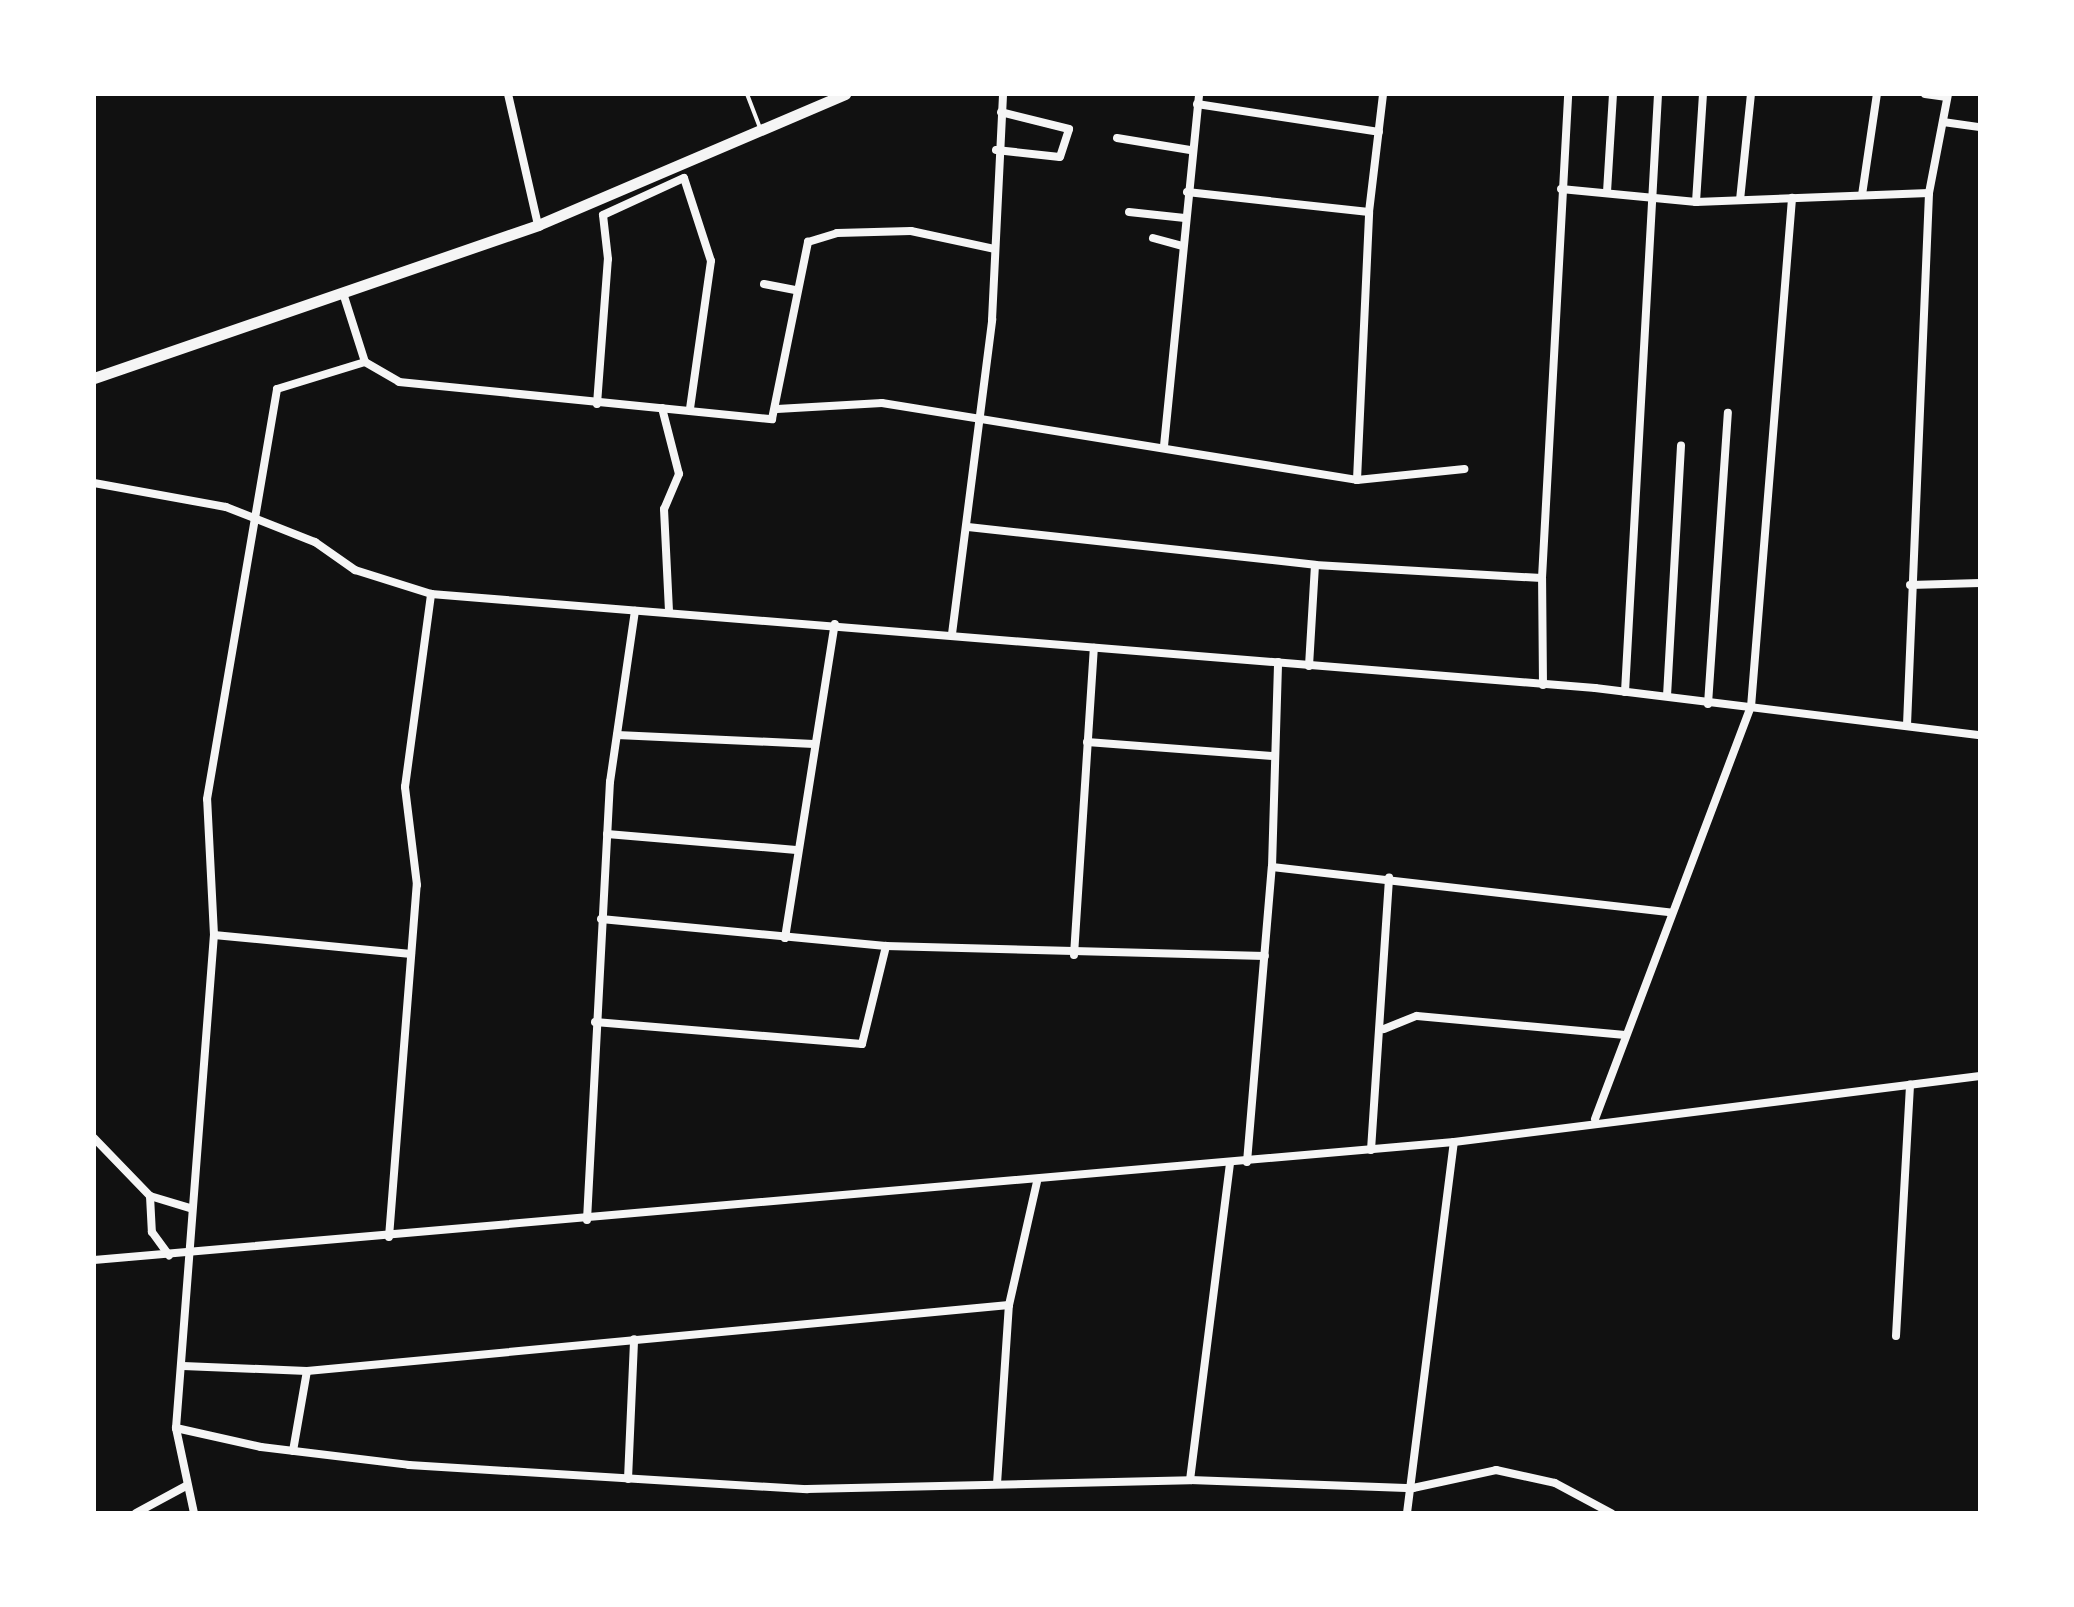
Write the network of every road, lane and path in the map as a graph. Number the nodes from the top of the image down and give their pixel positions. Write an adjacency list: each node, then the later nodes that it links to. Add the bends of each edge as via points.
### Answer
1 (508, 94): 36 (street)
2 (747, 94): 19 (lane)
3 (845, 94): 19 (street)
4 (1003, 94): 16 (street)
5 (1199, 94): 15 (street)
6 (1383, 94): 20 (street)
7 (1568, 94): 24 (street)
8 (1613, 94): 26 (street)
9 (1658, 94): 29 (street)
10 (1703, 94): 32 (street)
11 (1751, 94): 31 (street)
12 (1877, 94): 28 (street)
13 (1925, 94): 14 (street)
14 (1948, 95): 17 (street)
15 (1197, 104): 20 (street); 23 (street)
16 (1001, 112): 22 (street); 22 (street, via 1069,129 1060,157)
17 (1943, 122): 18 (street); 27 (street)
18 (1980, 127)
19 (761, 130): 36 (street)
20 (1379, 132): 34 (street)
21 (1117, 138): 23 (street)
22 (996, 150): 39 (street)
23 (1190, 150): 25 (street)
24 (1561, 189): 26 (street); 59 (street)
25 (1187, 192): 34 (street); 35 (street)
26 (1607, 192): 29 (street)
27 (1929, 193): 28 (street); 61 (street)
28 (1862, 195): 30 (street)
29 (1648, 198): 32 (street); 71 (street)
30 (1792, 198): 31 (street); 74 (street)
31 (1740, 200): 32 (street)
32 (1696, 202)
33 (1129, 212): 35 (street)
34 (1369, 212): 54 (street)
35 (1185, 218): 38 (street)
36 (538, 225): 42 (street)
37 (1153, 238): 38 (street)
38 (1182, 246): 52 (street)
39 (994, 249): 41 (street, via 911,231 837,233 808,242); 50 (street)
40 (764, 284): 41 (street)
41 (796, 290): 48 (street)
42 (343, 293): 43 (street); 44 (street)
43 (365, 362): 45 (street, via 399,382); 56 (street, via 277,389)
44 (94, 378)
45 (597, 404): 46 (street); 47 (street, via 608,259 603,215 684,178 711,261)
46 (662, 408): 47 (street); 64 (street, via 679,474 664,509)
47 (690, 409): 48 (street, via 772,419)
48 (777, 409): 50 (street, via 882,403)
49 (1728, 413): 73 (street)
50 (982, 425): 52 (street); 57 (street)
51 (1681, 445): 72 (street)
52 (1164, 446): 54 (street)
53 (1464, 469): 54 (street)
54 (1357, 480)
55 (94, 483): 56 (street, via 187,497)
56 (250, 516): 62 (street, via 315,542 355,570); 87 (street, via 207,799)
57 (968, 527): 58 (street); 66 (street)
58 (1315, 565): 59 (street); 69 (street)
59 (1542, 578): 70 (street)
60 (1980, 583): 61 (street)
61 (1910, 585): 75 (street)
62 (431, 594): 63 (street); 90 (street, via 405,787 417,885)
63 (635, 611): 64 (street); 76 (street)
64 (669, 613): 65 (street)
65 (835, 624): 66 (street); 79 (street)
66 (952, 634): 67 (street)
67 (1094, 648): 68 (street); 78 (street)
68 (1278, 662): 69 (street); 80 (street)
69 (1309, 666): 70 (street)
70 (1543, 685): 71 (street)
71 (1625, 692): 72 (street)
72 (1667, 696): 73 (street)
73 (1708, 704): 74 (street)
74 (1751, 707): 75 (street); 85 (street)
75 (1907, 725): 77 (street)
76 (617, 735): 79 (street); 81 (street)
77 (1980, 735)
78 (1087, 742): 80 (street); 91 (street)
79 (814, 744): 82 (street)
80 (1274, 756): 83 (street)
81 (607, 834): 82 (street); 86 (street)
82 (796, 850): 88 (street)
83 (1272, 867): 84 (street); 92 (street)
84 (1389, 878): 85 (street); 94 (street)
85 (1670, 912): 95 (street)
86 (601, 919): 88 (street); 93 (street)
87 (214, 935): 90 (street); 106 (street)
88 (785, 938): 89 (street)
89 (886, 946): 91 (street); 93 (street, via 862,1044)
90 (411, 954): 108 (street)
91 (1074, 955): 92 (street)
92 (1265, 956): 102 (street)
93 (595, 1022): 107 (street)
94 (1384, 1029): 95 (street, via 1417,1016); 101 (street)
95 (1625, 1035): 98 (street)
96 (1980, 1076): 97 (street)
97 (1910, 1084): 98 (street); 113 (street, via 1904,1294)
98 (1595, 1119): 100 (street)
99 (94, 1138): 105 (street)
100 (1454, 1142): 101 (street); 123 (street)
101 (1371, 1150): 102 (street)
102 (1247, 1162): 103 (street)
103 (1230, 1163): 104 (street); 120 (street)
104 (1037, 1182): 107 (street); 112 (street)
105 (150, 1196): 106 (street); 110 (street, via 152,1232)
106 (190, 1208): 109 (street)
107 (587, 1220): 108 (street)
108 (389, 1237): 109 (street)
109 (187, 1250): 110 (street); 115 (street)
110 (169, 1255): 111 (street)
111 (94, 1260)
112 (1009, 1305): 114 (street); 121 (street)
113 (1896, 1336)
114 (634, 1339): 116 (street); 119 (street)
115 (183, 1366): 116 (street); 117 (street)
116 (307, 1371): 118 (street)
117 (176, 1428): 118 (street); 122 (street)
118 (293, 1451): 119 (street)
119 (628, 1479): 121 (street, via 807,1489)
120 (1190, 1480): 121 (street); 123 (street)
121 (997, 1484)
122 (186, 1486): 124 (street); 125 (street)
123 (1413, 1488): 126 (street); 127 (street, via 1496,1470 1555,1483)
124 (136, 1513)
125 (194, 1513)
126 (1407, 1513)
127 (1611, 1513)

